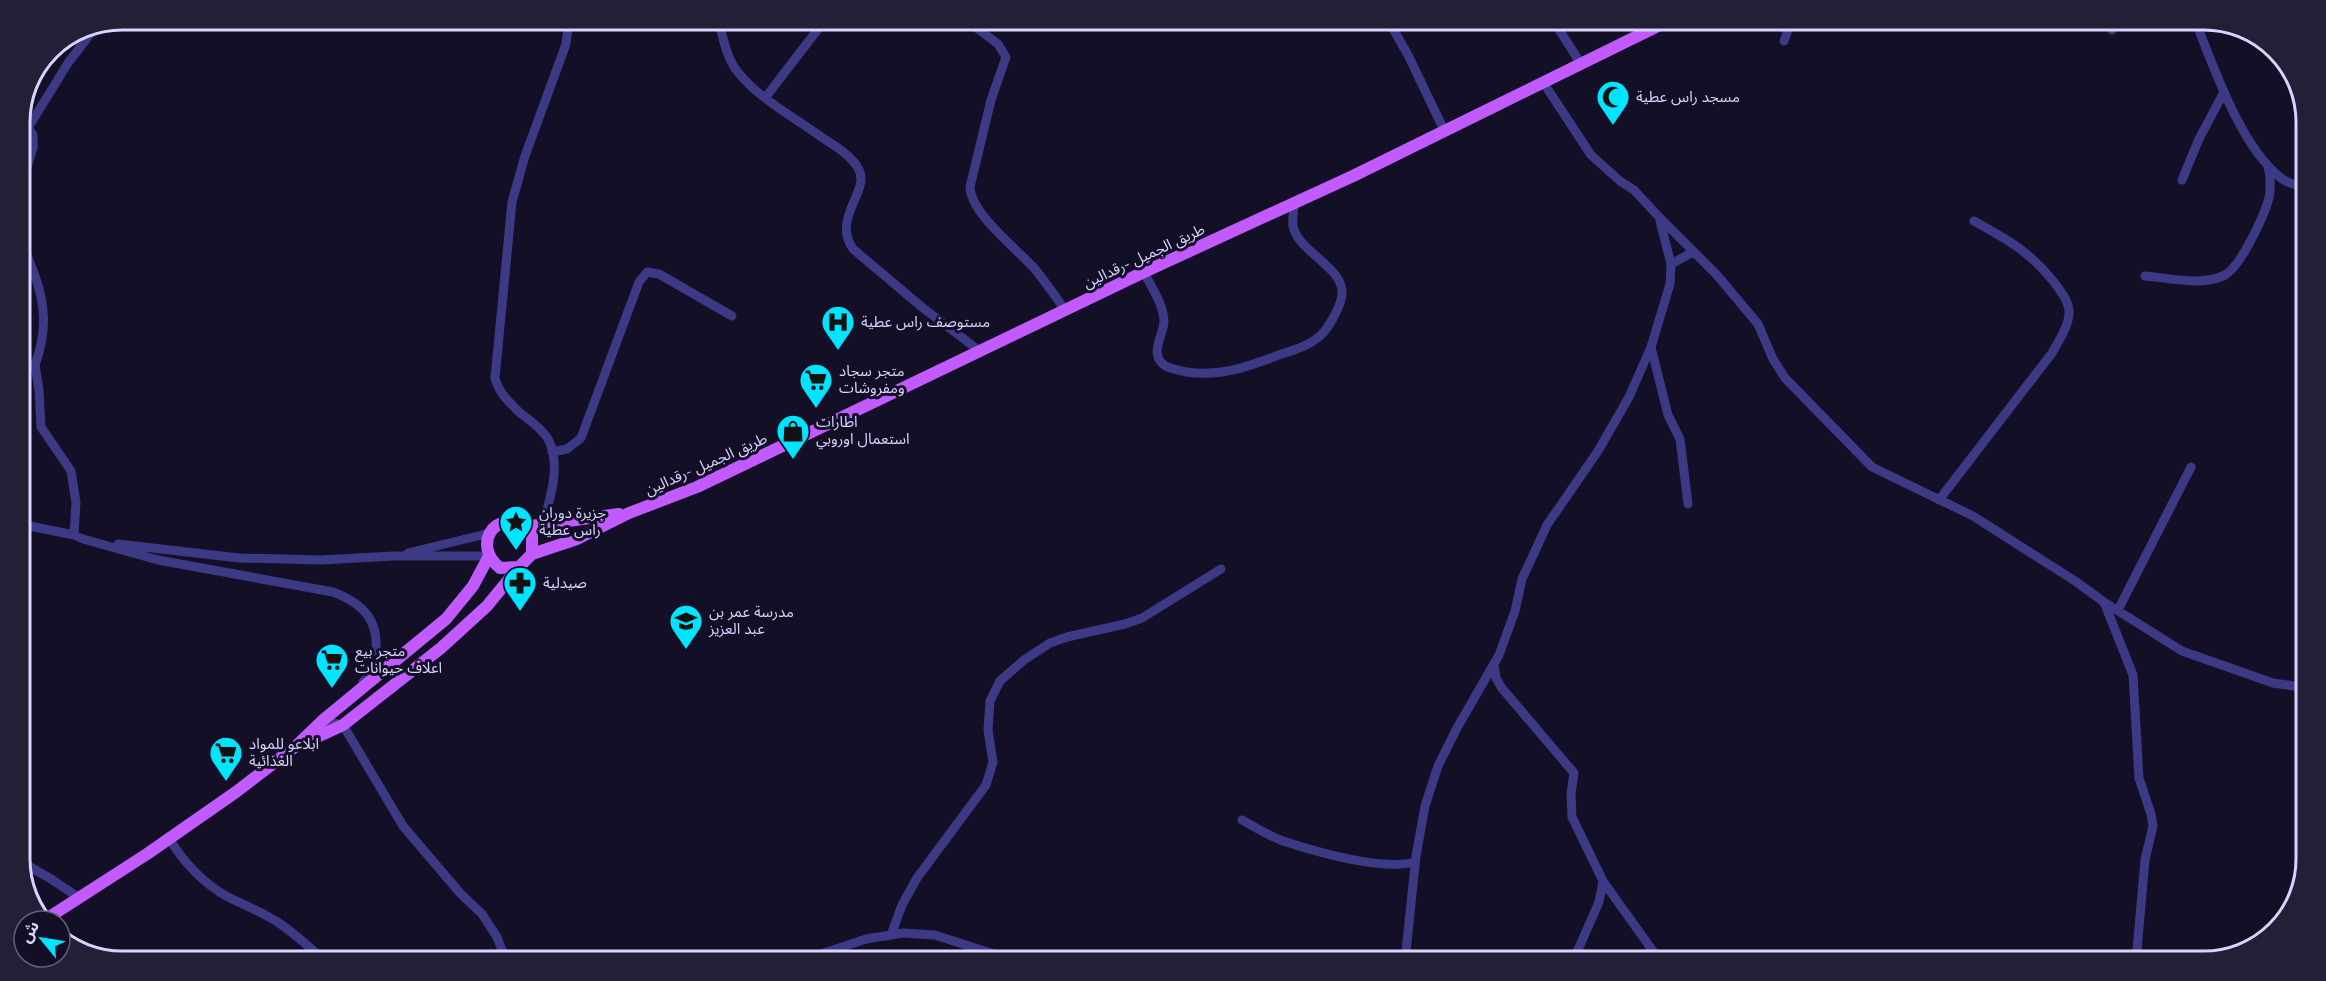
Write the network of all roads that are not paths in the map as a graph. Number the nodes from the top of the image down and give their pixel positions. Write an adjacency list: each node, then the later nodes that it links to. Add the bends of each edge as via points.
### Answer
1 (568, 30): 37 (street, via 512,202 495,378 498,390 544,434)
2 (721, 30): 15 (street, via 736,70)
3 (817, 30): 15 (street)
4 (979, 30): 31 (street, via 998,44 1006,57 991,100 970,195)
5 (1394, 30): 17 (street)
6 (1559, 30): 12 (street)
7 (1650, 30): 12 (main road, طريق الجميل -رقدالين)
8 (1788, 30): 11 (street)
9 (2199, 30): 14 (street)
10 (88, 37): 16 (street)
11 (1784, 41)
12 (1581, 64): 13 (main road, طريق الجميل -رقدالين)
13 (1543, 82): 17 (main road, طريق الجميل -رقدالين); 24 (street, via 1591,155 1634,190)
14 (2224, 92): 20 (street); 21 (street)
15 (765, 98): 34 (street, via 841,151 859,169 862,179 845,231 853,249)
16 (30, 118)
17 (1444, 130): 23 (main road, طريق الجميل -رقدالين)
18 (30, 132): 19 (street)
19 (30, 158)
20 (2268, 166): 22 (street, via 2282,179); 30 (street, via 2271,180 2264,212 2235,267 2224,276 2204,281)
21 (2182, 180)
22 (2296, 184)
23 (1294, 204): 29 (main road, طريق الجميل -رقدالين); 29 (street, via 1293,227 1302,243 1334,273 1341,286 1341,299 1323,333 1305,345 1233,371 1205,375 1164,365 1157,348 1164,312)
24 (1660, 218): 26 (street); 28 (street)
25 (1974, 220): 39 (street, via 2037,261 2065,297 2069,310 2063,334 2052,352)
26 (1693, 252): 28 (street); 39 (street, via 1758,324 1785,378 1863,459)
27 (30, 264): 36 (street, via 45,326)
28 (1671, 264): 33 (street, via 1668,294)
29 (1144, 272): 31 (main road, طريق الجميل -رقدالين)
30 (2145, 276)
31 (1065, 310): 34 (main road, طريق الجميل -رقدالين)
32 (732, 315): 37 (street, via 663,276 647,272 639,282 580,438 567,449)
33 (1651, 347): 40 (street, via 1668,415 1680,439); 54 (street, via 1629,397 1598,451 1547,525 1522,579 1508,633)
34 (981, 352): 41 (main road, طريق الجميل -رقدالين, via 697,487)
35 (30, 364): 36 (street)
36 (35, 364): 46 (street, via 41,427 71,471)
37 (552, 452): 42 (street, via 552,489)
38 (2191, 467): 53 (street)
39 (1939, 500): 52 (street, via 1973,516)
40 (1688, 504)
41 (629, 513): 42 (main road); 47 (main road, via 576,539)
42 (543, 524): 44 (main road)
43 (30, 526): 46 (street)
44 (524, 527): 45 (main road, via 506,522); 47 (main road, via 532,536)
45 (490, 532): 48 (street); 49 (main road, via 486,544)
46 (79, 537): 48 (street, via 238,558 321,560); 56 (street, via 158,560 333,592 351,599 368,616 377,644 370,675)
47 (532, 554): 50 (main road)
48 (394, 556): 49 (street)
49 (489, 556): 50 (main road, via 500,568); 56 (main road, via 473,586 446,619)
50 (519, 567): 58 (main road, via 487,606 441,648)
51 (1221, 569): 67 (street, via 1142,618 1050,643 1000,681 990,701 988,730 993,762 986,785 917,878)
52 (2104, 602): 53 (street); 75 (street, via 2133,675 2139,778 2151,814)
53 (2118, 610): 55 (street, via 2182,651 2273,683)
54 (1494, 664): 62 (street, via 1438,766 1425,806); 64 (street, via 1501,687 1574,773 1570,794 1572,817)
55 (2296, 686)
56 (333, 713): 57 (main road)
57 (322, 721): 58 (street); 59 (main road)
58 (343, 725): 59 (main road); 69 (street, via 403,826 482,914)
59 (296, 746): 61 (main road)
60 (1242, 820): 62 (street, via 1281,840 1342,856 1389,866)
61 (169, 838): 65 (main road); 68 (street, via 209,884 281,925)
62 (1415, 862): 72 (street)
63 (30, 867): 65 (street)
64 (1603, 881): 73 (street, via 1599,902); 74 (street)
65 (78, 897): 66 (main road)
66 (60, 909)
67 (891, 935): 70 (street); 71 (street, via 935,935)
68 (314, 951)
69 (502, 951)
70 (832, 951)
71 (982, 951)
72 (1406, 951)
73 (1578, 951)
74 (1651, 951)
75 (2137, 951)

